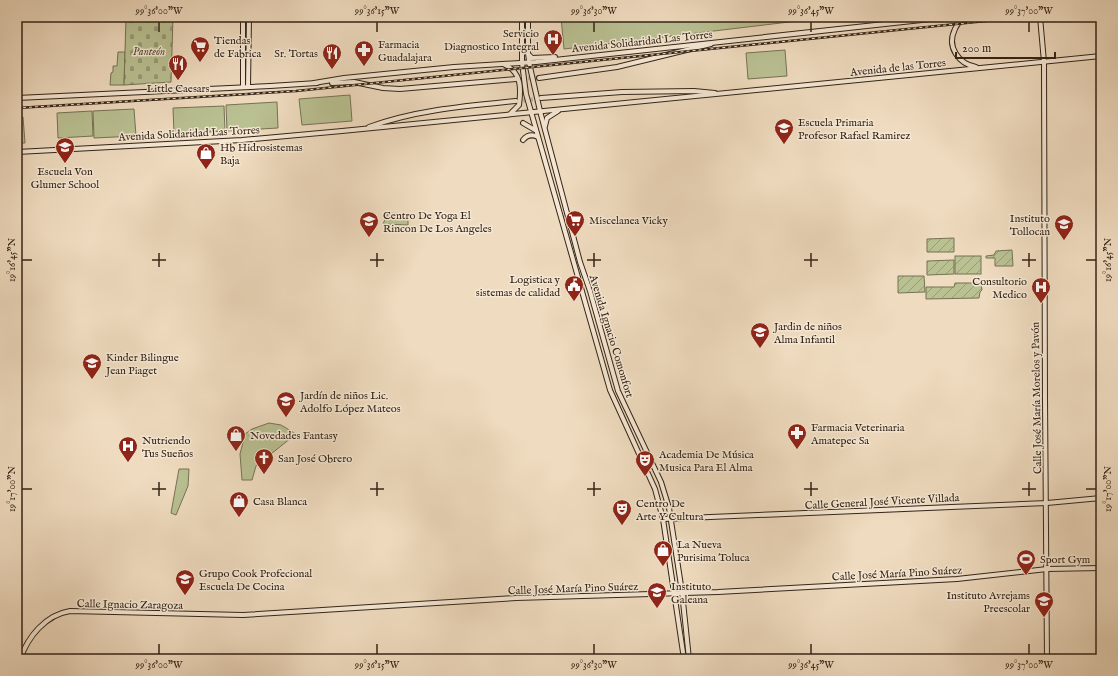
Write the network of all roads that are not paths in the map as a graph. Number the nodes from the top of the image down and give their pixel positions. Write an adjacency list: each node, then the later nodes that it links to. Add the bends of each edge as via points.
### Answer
1 (243, 17): 18 (main road)
2 (249, 17): 18 (main road)
3 (522, 17): 9 (main road, Avenida Ignacio Comonfort)
4 (528, 17): 10 (main road, Avenida Ignacio Comonfort)
5 (949, 17): 8 (main road)
6 (965, 17): 19 (main road, via 955,28 952,38 954,51 962,62)
7 (1040, 17): 13 (main road, Calle José María Morelos y Pavón)
8 (719, 42): 12 (main road, Avenida Solidaridad Las Torres); 20 (main road, Avenida Solidaridad Las Torres, via 618,67)
9 (522, 51): 14 (main road, Avenida Ignacio Comonfort); 16 (main road)
10 (528, 54): 12 (main road, via 532,58); 15 (main road, Avenida Ignacio Comonfort)
11 (1101, 56): 13 (main road, Avenida de las Torres)
12 (565, 58): 15 (main road, Avenida Solidaridad Las Torres)
13 (1044, 62): 19 (main road, Avenida de las Torres); 41 (main road, Calle José María Morelos y Pavón)
14 (522, 63): 15 (main road, Avenida Solidaridad Las Torres); 16 (main road, Avenida Solidaridad Las Torres); 31 (main road, Avenida Ignacio Comonfort)
15 (529, 63): 30 (main road, Avenida Ignacio Comonfort)
16 (512, 64): 17 (main road, Avenida Solidaridad Las Torres)
17 (504, 65): 22 (main road, Avenida Solidaridad Las Torres, via 447,67); 32 (main road, via 515,71 519,78 519,105)
18 (245, 68): 23 (main road); 24 (main road)
19 (983, 68): 25 (main road, Avenida de las Torres)
20 (539, 78)
21 (516, 80): 22 (main road, Avenida Solidaridad Las Torres, via 400,89 354,82)
22 (314, 83): 24 (main road, Avenida Solidaridad Las Torres)
23 (243, 87): 24 (main road, Avenida Solidaridad Las Torres); 26 (main road, Avenida Solidaridad Las Torres)
24 (248, 87)
25 (721, 94): 27 (main road, via 694,91 622,92); 29 (main road, Avenida Solidaridad Las Torres)
26 (17, 98)
27 (541, 98)
28 (516, 101): 34 (main road, Avenida Solidaridad Las Torres, via 437,110)
29 (559, 110): 30 (main road, Avenida Solidaridad Las Torres); 36 (main road, via 548,118)
30 (540, 111): 31 (main road, Avenida Solidaridad Las Torres); 36 (main road, Avenida Ignacio Comonfort)
31 (531, 112): 32 (main road, Avenida Solidaridad Las Torres); 35 (main road, Avenida Ignacio Comonfort)
32 (510, 114): 34 (main road, Avenida Solidaridad Las Torres)
33 (523, 123): 35 (main road)
34 (362, 130): 39 (main road, Avenida Solidaridad Las Torres)
35 (536, 130): 37 (main road, Avenida Ignacio Comonfort)
36 (545, 130): 42 (main road, Avenida Ignacio Comonfort, via 618,391 661,482)
37 (538, 137): 38 (main road, via 527,136); 43 (main road, Avenida Ignacio Comonfort, via 610,390 655,489)
38 (523, 140)
39 (17, 152)
40 (1101, 498): 41 (main road, Calle General José Vicente Villada)
41 (1046, 503): 42 (main road, Calle General José Vicente Villada); 45 (main road, Calle José María Morelos y Pavón)
42 (671, 519): 43 (main road, Calle General José Vicente Villada); 46 (main road, Avenida Ignacio Comonfort)
43 (663, 520): 47 (main road, Avenida Ignacio Comonfort)
44 (1101, 568): 45 (main road, Calle José María Pino Suárez)
45 (1047, 569): 46 (main road, Calle José María Pino Suárez, via 966,578); 52 (main road, Calle José María Morelos y Pavón)
46 (682, 592): 47 (main road, Calle José María Pino Suárez); 51 (main road, Avenida Ignacio Comonfort)
47 (674, 593): 48 (main road, Calle José María Pino Suárez, via 516,598); 50 (main road, Avenida Ignacio Comonfort)
48 (240, 615): 49 (main road, Calle Ignacio Zaragoza, via 65,612 56,615 36,631)
49 (20, 659)
50 (684, 659)
51 (689, 659)
52 (1047, 659)

